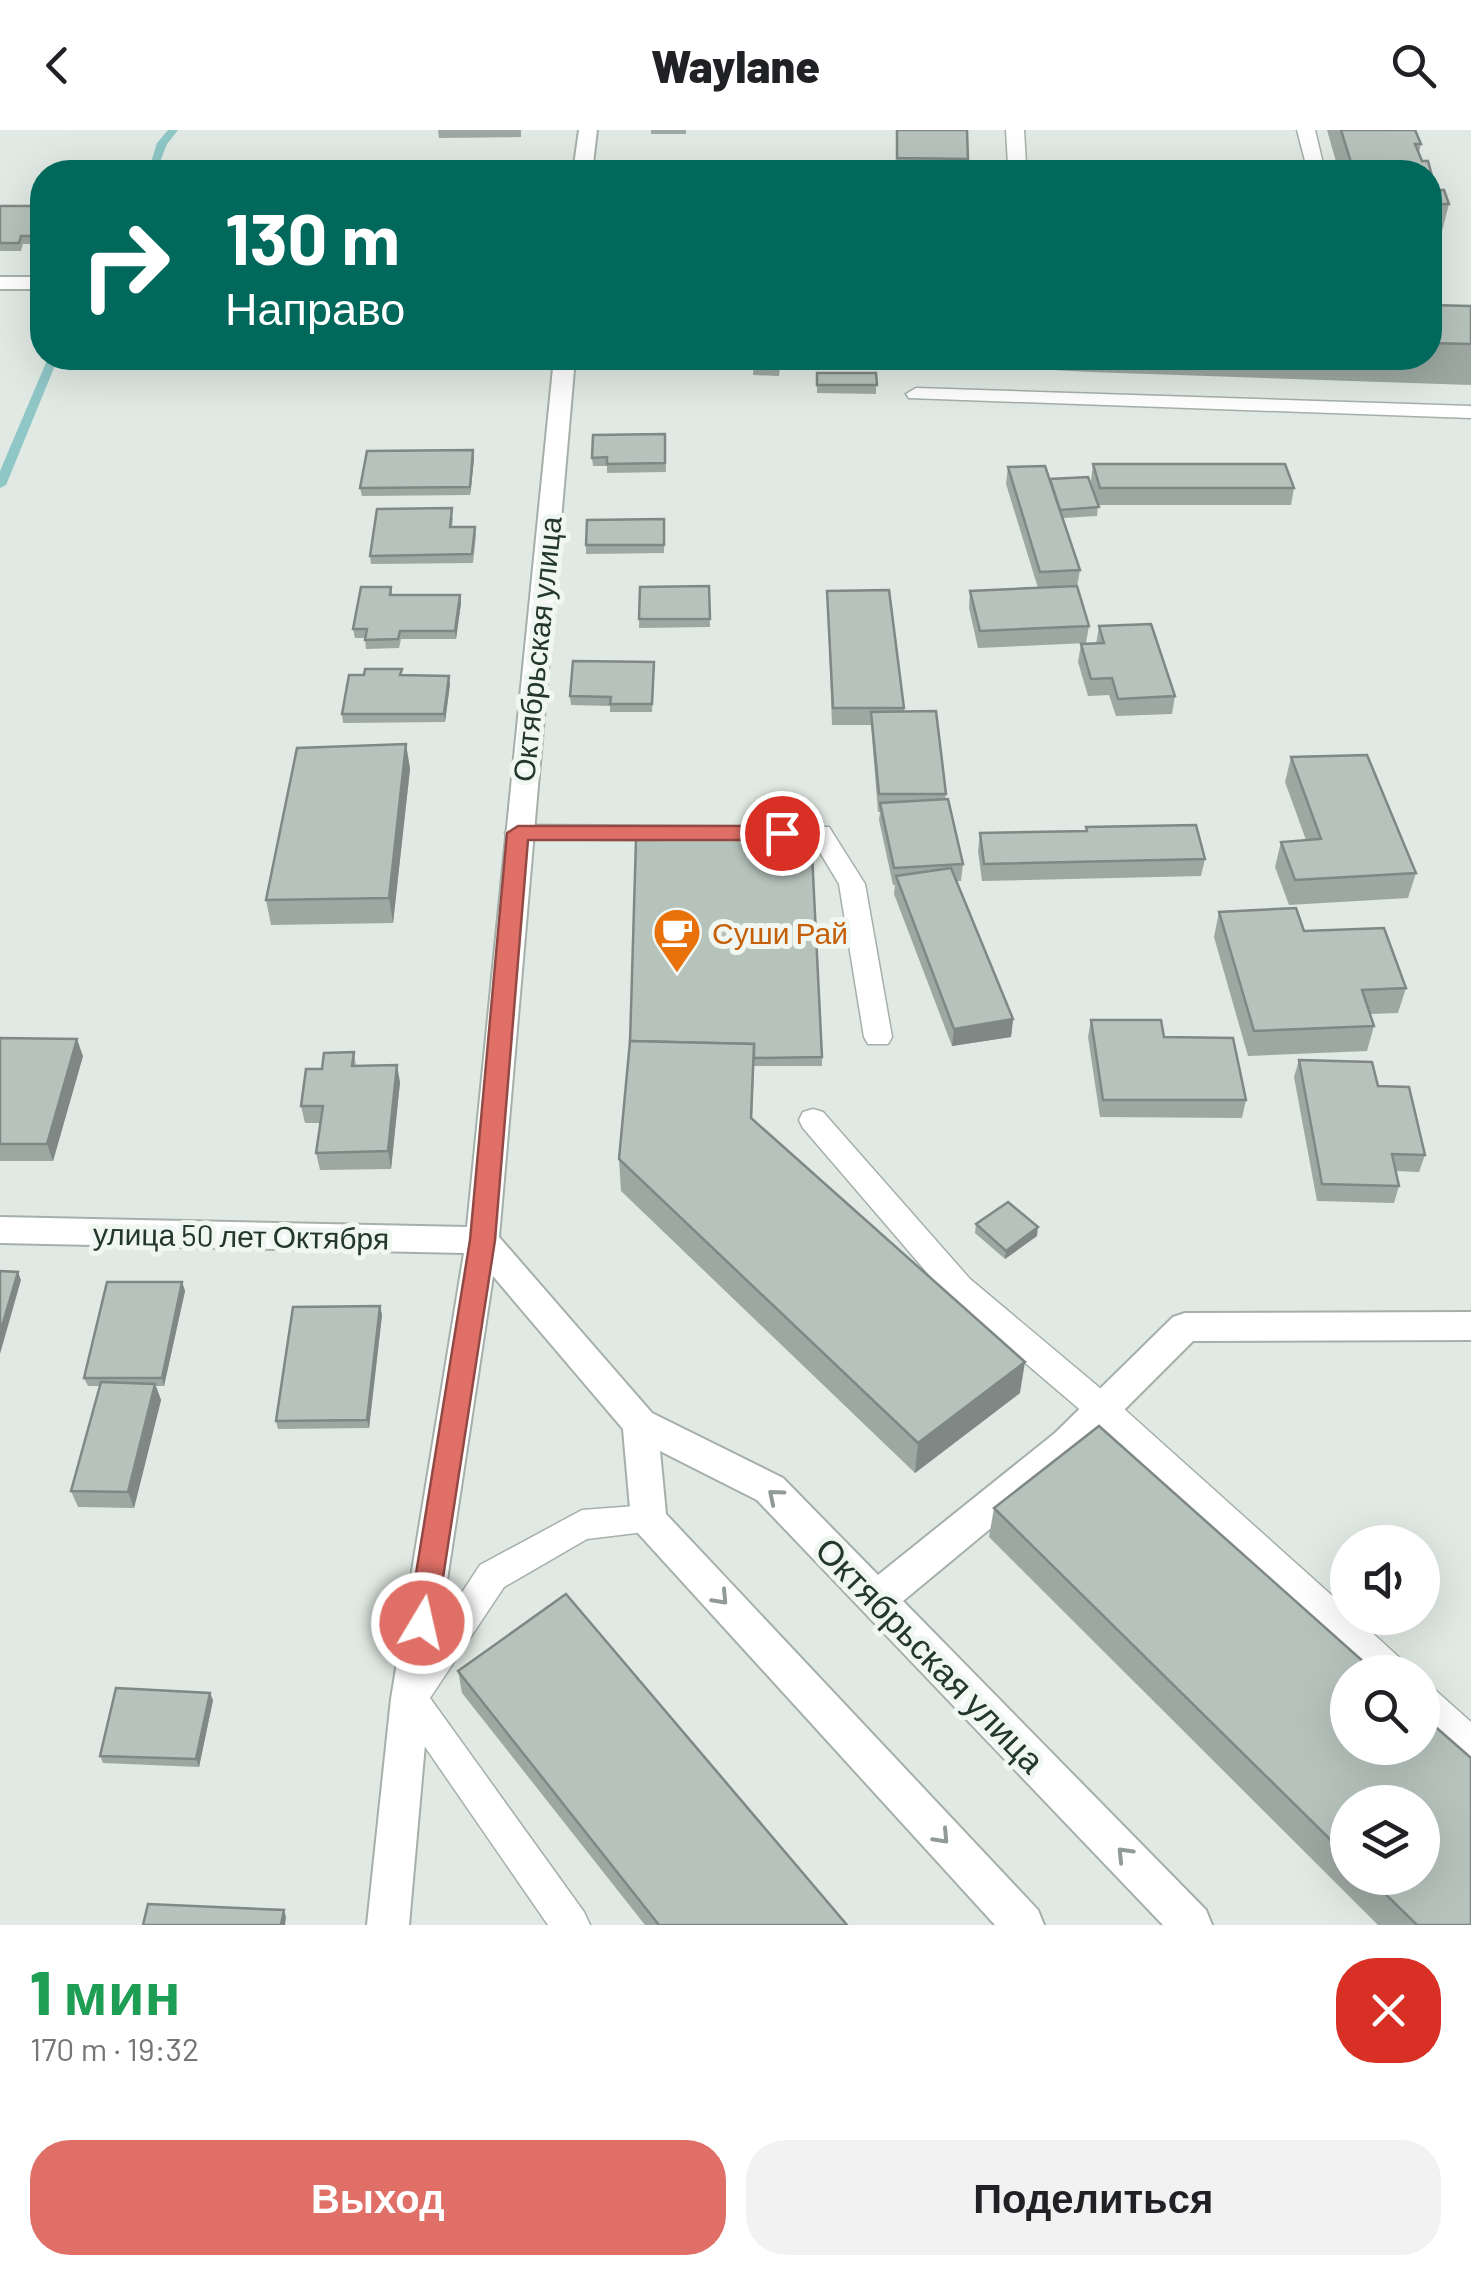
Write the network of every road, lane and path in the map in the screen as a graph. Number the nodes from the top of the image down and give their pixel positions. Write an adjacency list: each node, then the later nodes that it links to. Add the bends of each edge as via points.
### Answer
1 (588, 130): 4 (street)
2 (1015, 130): 5 (lane)
3 (1306, 130): 6 (lane)
4 (584, 160)
5 (1016, 160)
6 (1314, 160)
7 (0, 283): 8 (street)
8 (30, 283)
9 (563, 370): 12 (street, Октябрьская улица)
10 (916, 394): 11 (lane)
11 (1471, 412)
12 (518, 833): 13 (lane, via 820,833 852,884); 16 (street, Октябрьская улица)
13 (878, 1037)
14 (813, 1120): 18 (lane, via 959,1288)
15 (0, 1230): 16 (street, улица 50 лет Октября)
16 (482, 1240): 19 (street, Октябрьская улица); 23 (street, Октябрьская улица)
17 (1471, 1326): 18 (street, via 1185,1327)
18 (1102, 1409): 21 (street); 22 (lane)
19 (640, 1424): 20 (street); 21 (street, Октябрьская улица, one-way to 19, via 770,1489)
20 (648, 1520): 23 (lane, via 582,1525 492,1576); 28 (street, one-way to 28)
21 (878, 1598): 29 (street, Октябрьская улица, one-way to 21)
22 (1373, 1655)
23 (410, 1699): 26 (street, Октябрьская улица); 27 (lane)
24 (1440, 1717): 25 (lane)
25 (1471, 1745)
26 (388, 1925)
27 (571, 1925)
28 (1023, 1925)
29 (1191, 1925)

